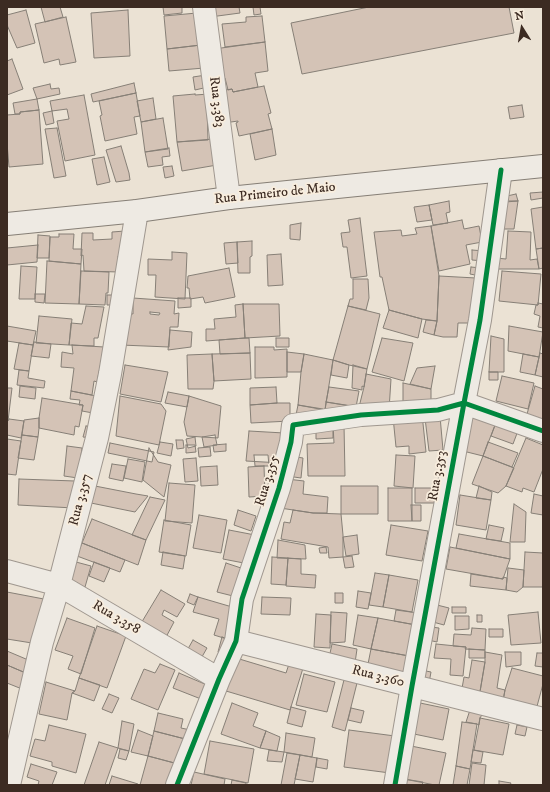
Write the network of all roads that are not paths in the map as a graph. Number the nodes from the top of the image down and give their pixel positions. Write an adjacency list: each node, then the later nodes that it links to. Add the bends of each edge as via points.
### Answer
1 (204, 7): 4 (street, Rua 3.383)
2 (543, 166): 3 (street, Rua Primeiro de Maio)
3 (501, 170): 4 (street, Rua Primeiro de Maio); 7 (street, Rua 3.353, via 480,320)
4 (229, 198): 5 (street, Rua Primeiro de Maio)
5 (137, 211): 6 (street, Rua Primeiro de Maio); 10 (street, Rua 3.357, via 97,438)
6 (7, 224)
7 (464, 403): 8 (street); 11 (street, Rua 3.355, via 438,410 361,415 293,425 292,442 279,488 242,599); 13 (street, Rua 3.353)
8 (543, 431)
9 (7, 571): 10 (street, Rua 3.358)
10 (59, 585): 12 (street, Rua 3.358); 15 (street, Rua 3.357, via 42,642)
11 (236, 641): 12 (street, Rua 3.355); 13 (street, Rua 3.360)
12 (219, 679): 16 (street, Rua 3.355)
13 (412, 686): 14 (street, Rua 3.360); 17 (street, Rua 3.353)
14 (543, 719)
15 (9, 785)
16 (177, 785)
17 (395, 785)

